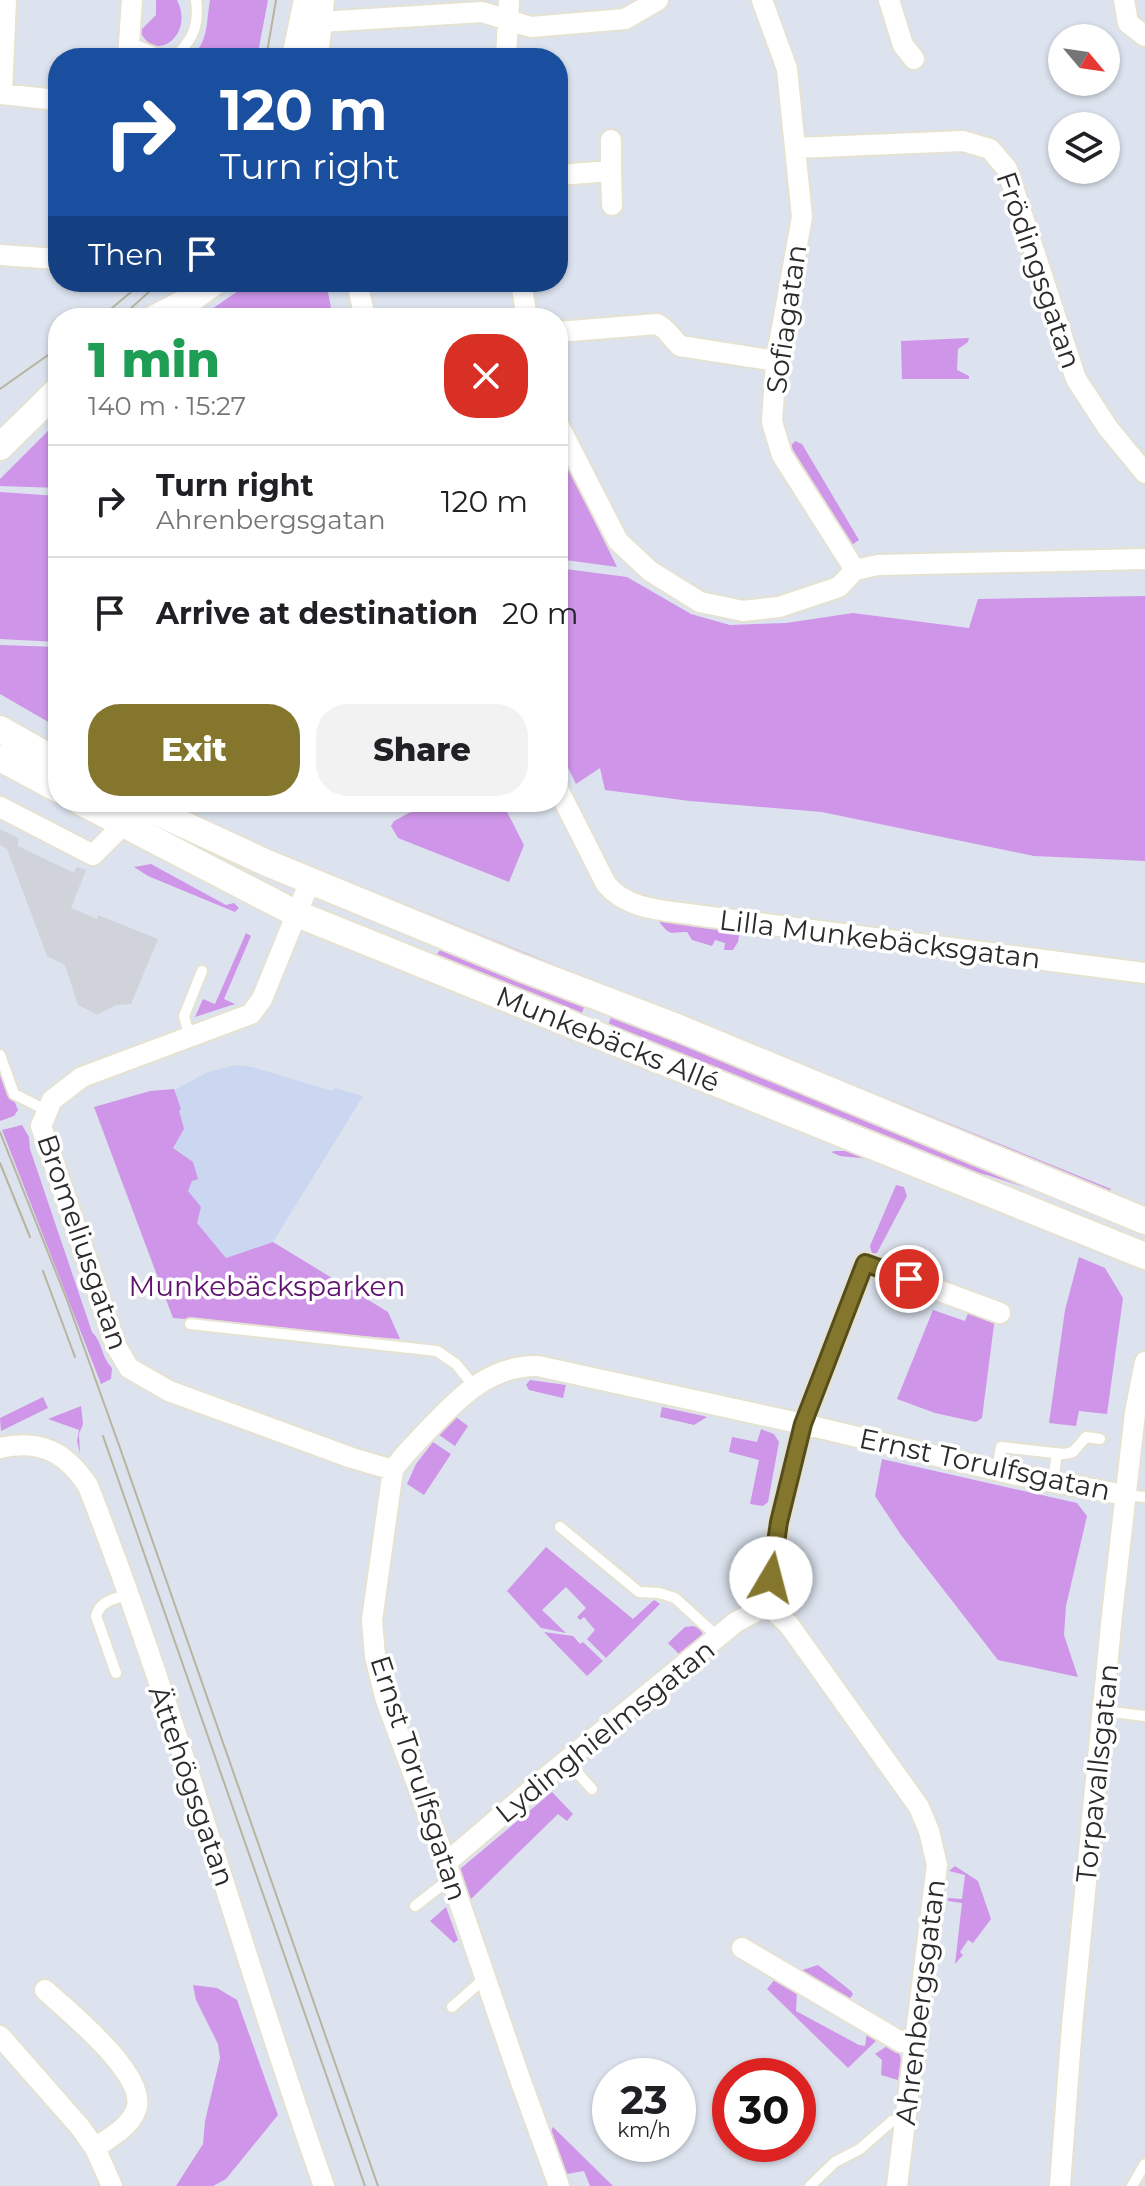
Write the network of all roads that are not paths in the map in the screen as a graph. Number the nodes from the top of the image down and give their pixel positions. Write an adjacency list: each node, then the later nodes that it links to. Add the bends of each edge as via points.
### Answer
1 (6, 0): 19 (street)
2 (132, 0): 13 (street)
3 (186, 0): 11 (lane)
4 (196, 0): 11 (lane)
5 (658, 0): 10 (street, via 625,19 531,27)
6 (762, 0): 22 (street, Sofiagatan, via 787,69)
7 (889, 0): 18 (street, via 903,45)
8 (1124, 0): 12 (street, via 1128,23)
9 (316, 7): 10 (street); 15 (street); 16 (street)
10 (509, 10): 17 (street)
11 (198, 13): 14 (lane, via 194,33)
12 (1145, 36)
13 (128, 48)
14 (183, 48)
15 (299, 48)
16 (315, 48)
17 (507, 48)
18 (914, 59)
19 (1, 94): 20 (street)
20 (48, 99)
21 (611, 140): 23 (street)
22 (796, 148): 33 (street, Sofiagatan, via 802,217); 39 (street, Frödingsgatan, via 963,141 990,149 1007,169 1076,379)
23 (611, 171): 24 (street); 25 (street)
24 (568, 174)
25 (612, 205)
26 (0, 255): 27 (street)
27 (48, 258)
28 (180, 292): 30 (street)
29 (200, 292): 31 (street)
30 (165, 308)
31 (174, 308)
32 (568, 331): 33 (street, via 657,324 680,346)
33 (776, 361): 41 (street, Sofiagatan, via 772,422 782,455)
34 (48, 389): 36 (street)
35 (48, 400): 38 (street)
36 (0, 422)
37 (568, 444): 41 (street, via 618,541 650,571 700,602 743,611 779,607 839,587)
38 (0, 447)
39 (1145, 473)
40 (1145, 559): 41 (street, via 878,565)
41 (855, 570)
42 (0, 729): 43 (street)
43 (48, 756)
44 (0, 758): 45 (street)
45 (48, 784)
46 (0, 807): 50 (street, via 93,855)
47 (568, 809): 54 (street, Lilla Munkebäcksgatan, via 606,884 616,897 638,906)
48 (98, 812): 50 (street, Munkebäcks Allé)
49 (156, 812): 51 (street, Munkebäcks Allé)
50 (122, 826): 52 (street, Munkebäcks Allé)
51 (310, 881): 52 (street, Bromeliusgatan); 58 (street, Munkebäcks Allé)
52 (295, 913): 55 (street, Bromeliusgatan, via 262,999 251,1014); 59 (street, Munkebäcks Allé)
53 (202, 971): 55 (lane, via 184,1016)
54 (1145, 973)
55 (190, 1038): 57 (street, Bromeliusgatan, via 82,1077)
56 (0, 1055): 57 (lane, via 14,1094)
57 (46, 1110): 68 (street, Bromeliusgatan, via 43,1135 116,1346 129,1368 196,1403)
58 (1145, 1221)
59 (1145, 1256)
60 (1000, 1313): 64 (street, via 865,1263)
61 (190, 1324): 63 (lane, via 437,1351)
62 (1145, 1362): 71 (street, Torpavallsgatan)
63 (474, 1386): 64 (street, Ernst Torulfsgatan, via 505,1370 538,1366); 68 (street, Ernst Torulfsgatan)
64 (803, 1424): 69 (street, Ernst Torulfsgatan); 74 (street, via 779,1522)
65 (1100, 1439): 67 (lane, via 1086,1437 1073,1452)
66 (0, 1448): 73 (street, Ättehögsgatan, via 19,1444 47,1449 79,1471)
67 (1057, 1453): 69 (lane, via 1001,1447); 70 (lane)
68 (393, 1470): 81 (street, Ernst Torulfsgatan, via 372,1620 375,1656)
69 (997, 1470): 70 (street, Ernst Torulfsgatan)
70 (1053, 1482): 71 (street, Ernst Torulfsgatan)
71 (1135, 1496): 77 (street, Torpavallsgatan)
72 (560, 1527): 75 (lane, via 639,1592 675,1598)
73 (128, 1594): 76 (lane, via 104,1603 96,1616); 93 (street, Ättehögsgatan)
74 (768, 1605): 75 (street, Lydinghielmsgatan); 88 (street, Ahrenbergsgatan, via 789,1625 919,1807 929,1831 937,1865)
75 (719, 1638): 79 (street, Lydinghielmsgatan)
76 (116, 1673)
77 (1104, 1711): 78 (lane); 97 (street, Torpavallsgatan)
78 (1145, 1716)
79 (566, 1760): 80 (lane); 81 (street, Lydinghielmsgatan)
80 (592, 1789)
81 (449, 1871): 82 (lane); 84 (street, Ernst Torulfsgatan)
82 (415, 1906)
83 (742, 1948): 88 (street, via 901,2042)
84 (485, 1978): 86 (lane); 94 (street, Ernst Torulfsgatan)
85 (45, 1990): 90 (street, via 106,2046 137,2088 137,2109 130,2120)
86 (452, 2007)
87 (0, 2036): 90 (street)
88 (914, 2044): 89 (street, Ahrenbergsgatan)
89 (905, 2124): 95 (lane, via 892,2121); 96 (street, Ahrenbergsgatan)
90 (95, 2148): 92 (street)
91 (1145, 2164): 98 (lane)
92 (112, 2186)
93 (324, 2186)
94 (559, 2186)
95 (810, 2186)
96 (897, 2186)
97 (1060, 2186)
98 (1132, 2186)

